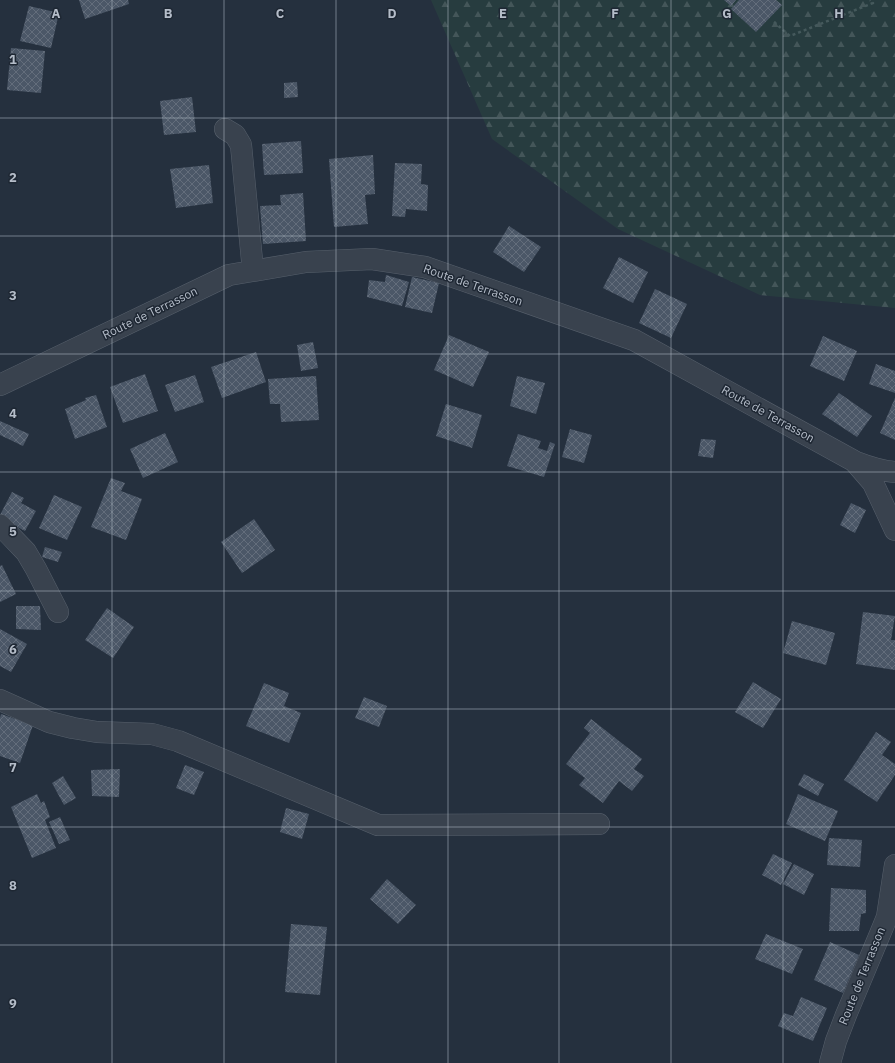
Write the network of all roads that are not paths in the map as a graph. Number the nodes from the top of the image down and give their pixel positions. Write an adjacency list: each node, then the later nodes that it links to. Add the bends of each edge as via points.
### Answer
1 (225, 129): 2 (street, via 235,134 241,145)
2 (252, 271): 3 (street, Route de Terrasson, via 229,274); 4 (street, Route de Terrasson, via 306,262 372,258 425,267 634,340)
3 (0, 385)
4 (854, 461): 5 (street, via 871,468); 7 (street, Route de Terrasson, via 873,483)
5 (895, 472)
6 (0, 525): 8 (street, via 26,552)
7 (895, 530)
8 (58, 612)
9 (0, 700): 10 (street, via 49,722 73,728 96,732 152,734 178,741 387,826)
10 (599, 824)
11 (895, 865): 12 (street, Route de Terrasson, via 887,917 846,1014)
12 (830, 1063)

